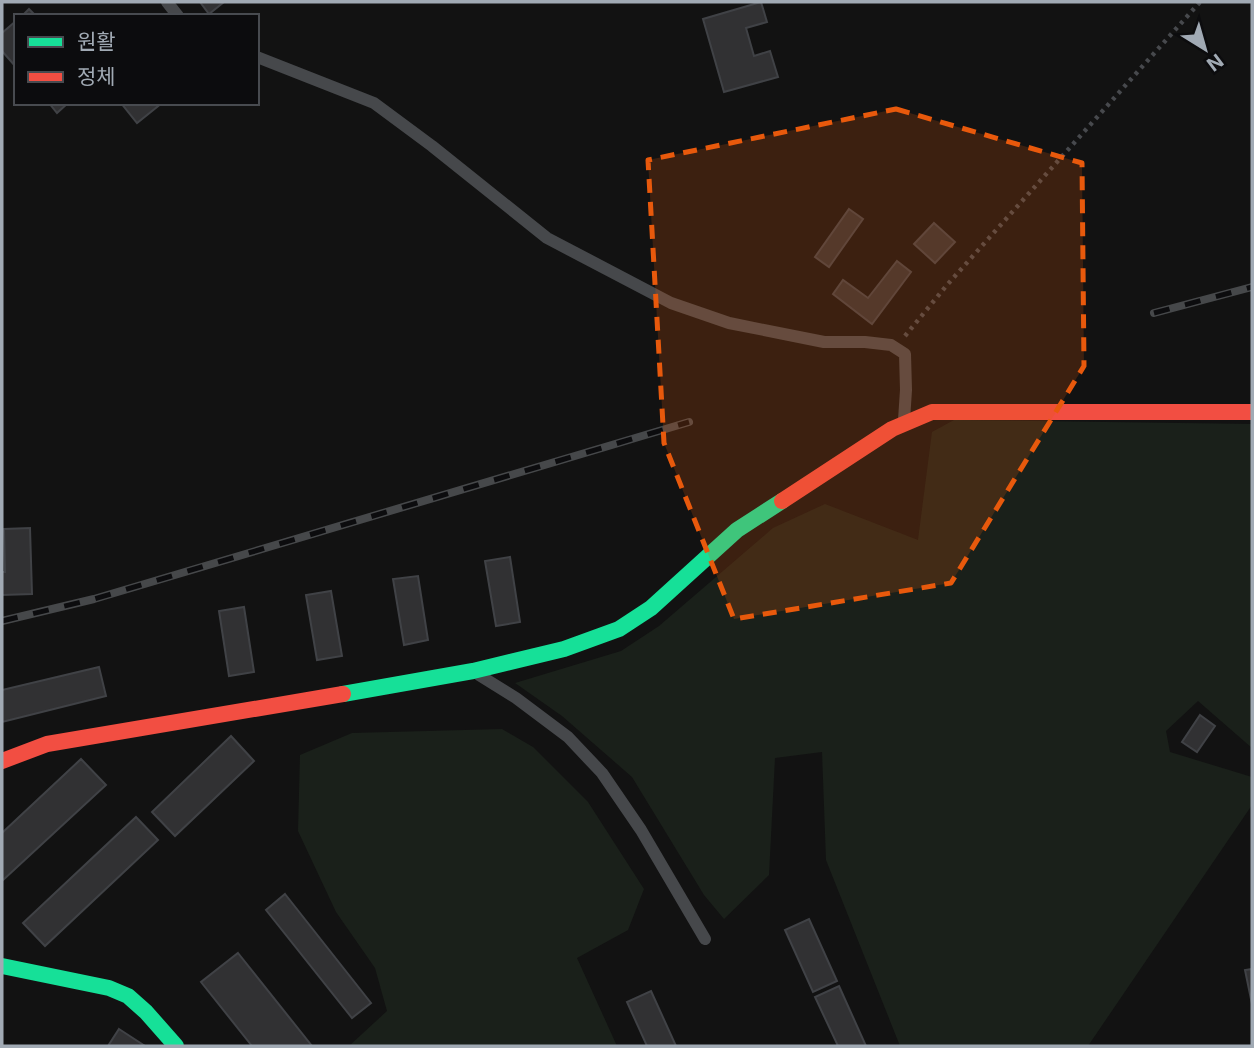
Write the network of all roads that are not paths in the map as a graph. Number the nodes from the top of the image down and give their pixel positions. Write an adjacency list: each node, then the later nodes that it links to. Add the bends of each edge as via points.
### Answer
1 (259, 58): 3 (lane, via 374,103 547,238 671,303 729,323 824,342 891,345 905,354)
2 (1252, 412): 3 (street, via 932,412)
3 (904, 424): 4 (street, via 737,530 651,608 619,629 564,649)
4 (473, 671): 5 (street, via 47,744); 6 (lane, via 568,737 602,773)
5 (2, 761)
6 (705, 939)
7 (2, 966): 8 (street, via 128,996)
8 (176, 1046)

